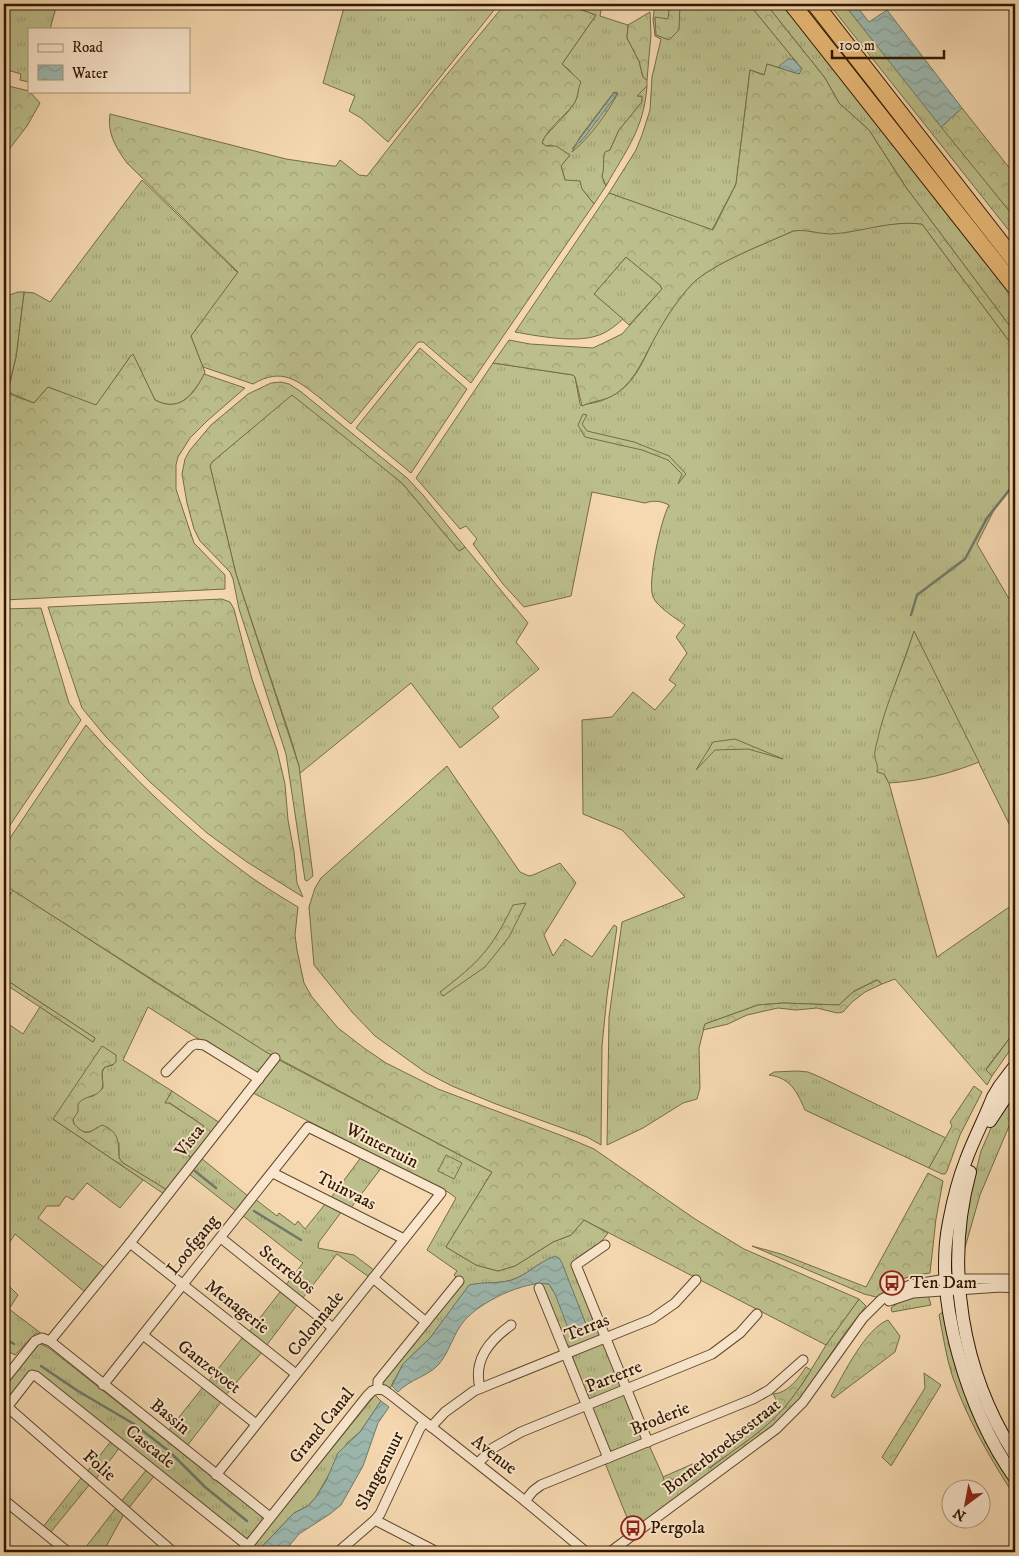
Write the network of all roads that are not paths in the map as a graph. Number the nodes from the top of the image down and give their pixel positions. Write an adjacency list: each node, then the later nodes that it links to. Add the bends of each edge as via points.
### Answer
1 (792, 4): 4 (highway)
2 (815, 4): 3 (highway)
3 (1015, 261)
4 (1015, 287)
5 (275, 1058): 8 (street, Vista)
6 (1015, 1066): 23 (main road, via 993,1097 966,1159 947,1234)
7 (166, 1072): 8 (street, via 196,1044 204,1045)
8 (259, 1079): 15 (street, Vista)
9 (1015, 1083): 22 (main road, via 991,1120 972,1164 961,1219)
10 (308, 1127): 11 (street, Loofgang); 12 (street, Wintertuin)
11 (273, 1173): 13 (street, Loofgang); 14 (street, Tuinvaas)
12 (441, 1193): 14 (street, Colonnade)
13 (221, 1238): 21 (street, Loofgang); 29 (street, Sterrebos)
14 (404, 1239): 17 (street, Colonnade)
15 (130, 1243): 21 (street); 32 (street, Vista)
16 (605, 1245): 31 (street, via 576,1265)
17 (373, 1278): 27 (street); 29 (street, Colonnade)
18 (1015, 1279): 22 (street)
19 (696, 1280): 31 (street, Terras, via 675,1303 652,1319)
20 (459, 1281): 27 (street, Grand Canal)
21 (182, 1284): 30 (street, Loofgang); 35 (street, Menagerie)
22 (960, 1284): 23 (street, Bornerbroeksestraat); 25 (street); 46 (main road, via 967,1338 982,1391)
23 (946, 1285): 50 (main road, via 962,1368 1000,1456); 61 (street, Bornerbroeksestraat, via 910,1285 882,1299 864,1318 804,1402 776,1429)
24 (539, 1288): 33 (street)
25 (1015, 1288)
26 (757, 1314): 40 (street, Parterre, via 740,1333 712,1354)
27 (426, 1322): 39 (street, Grand Canal, via 378,1381)
28 (511, 1325): 38 (street, via 496,1336 480,1359 477,1377)
29 (333, 1328): 35 (street, Colonnade)
30 (143, 1335): 37 (street, Loofgang); 43 (street, Ganzevoet)
31 (605, 1338): 33 (street, Terras); 40 (street)
32 (50, 1341): 36 (street, via 42,1338 35,1342); 37 (street, Bassin)
33 (566, 1354): 38 (street, Terras); 41 (street)
34 (803, 1360): 45 (street, Broderie, via 769,1390 753,1399)
35 (296, 1374): 43 (street, Colonnade)
36 (4, 1380)
37 (103, 1385): 49 (street, Bassin)
38 (480, 1388): 44 (street, Terras)
39 (378, 1389): 44 (street, Avenue, via 384,1390); 53 (street, Grand Canal, via 372,1390)
40 (627, 1390): 41 (street, Parterre); 45 (street)
41 (587, 1406): 47 (street); 48 (street, Parterre, via 520,1432 493,1448)
42 (5, 1407): 55 (street, Cascade, via 32,1376 36,1376); 57 (street, Folie)
43 (256, 1424): 49 (street, Colonnade)
44 (428, 1424): 48 (street, Avenue); 54 (street, Slangemuur, via 420,1428)
45 (648, 1442): 47 (street, Broderie)
46 (1015, 1455)
47 (608, 1458): 52 (street, Broderie, via 541,1485)
48 (478, 1463): 52 (street, Avenue)
49 (216, 1475): 53 (street, Bassin)
50 (1015, 1478)
51 (4, 1500): 56 (street)
52 (525, 1501): 60 (street, Avenue)
53 (270, 1517): 55 (street, Grand Canal)
54 (375, 1520): 58 (street, Slangemuur); 59 (street)
55 (245, 1549)
56 (68, 1552)
57 (173, 1552)
58 (338, 1552)
59 (438, 1552)
60 (586, 1552)
61 (610, 1552)

